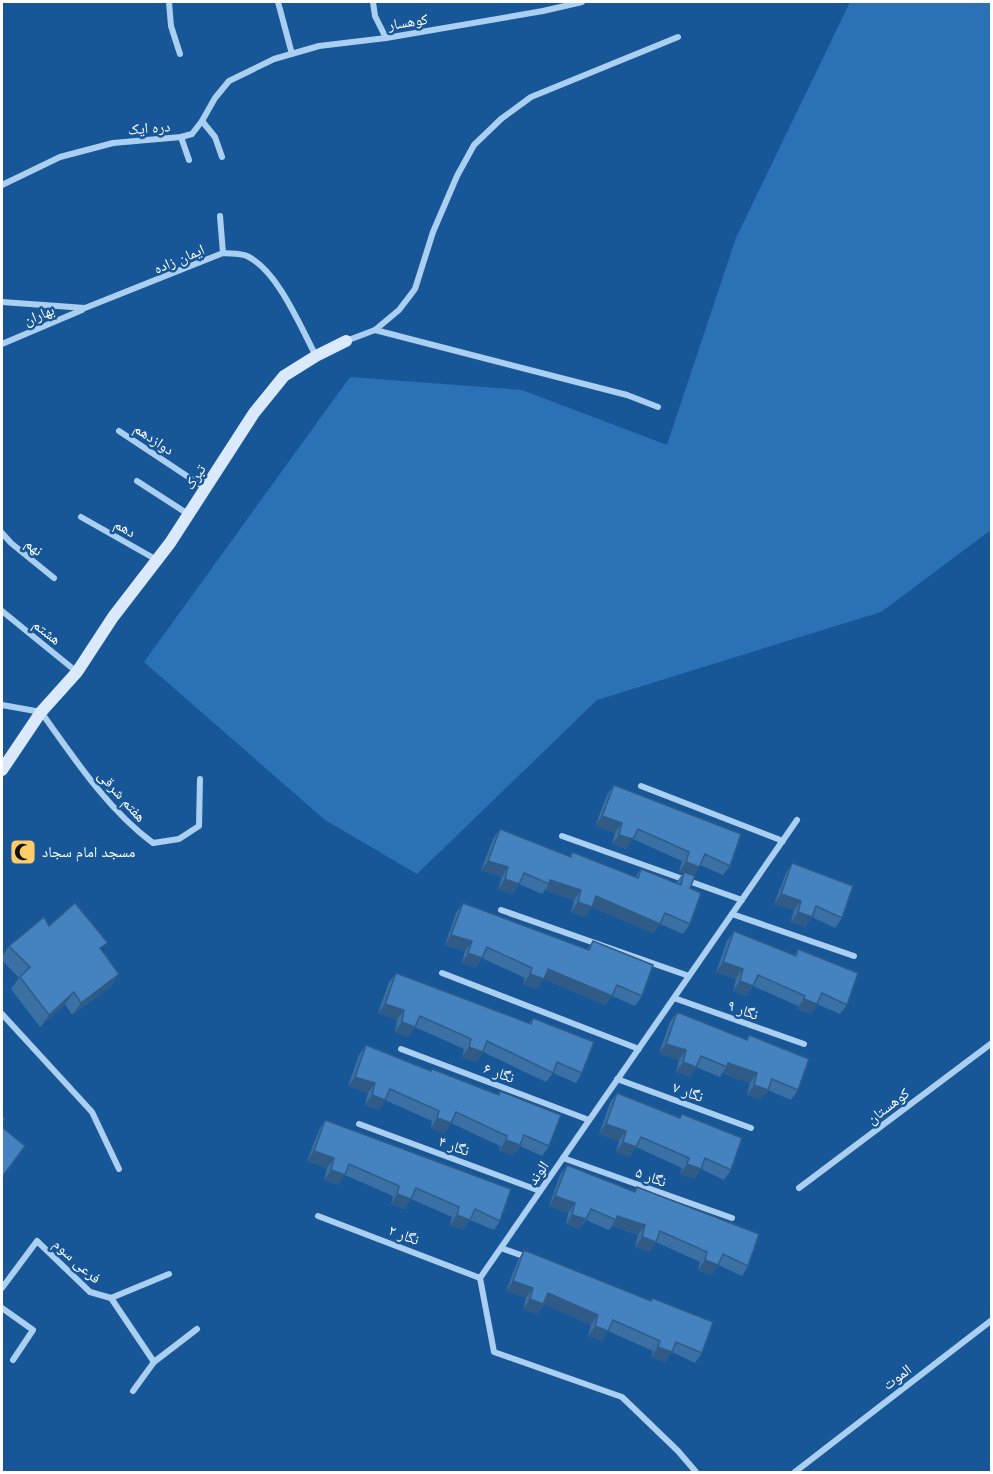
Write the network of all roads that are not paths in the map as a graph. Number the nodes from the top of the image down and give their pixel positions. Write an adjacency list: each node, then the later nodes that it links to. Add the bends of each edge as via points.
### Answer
1 (169, 2): 7 (street, via 171,26)
2 (278, 2): 8 (street)
3 (373, 2): 6 (street)
4 (582, 2): 6 (street, کوهسار)
5 (678, 37): 19 (street, تبرک, via 531,97 474,145 433,232 416,289)
6 (386, 38): 8 (street, کوهسار, via 320,46)
7 (180, 54)
8 (292, 54): 9 (street, کوهسار)
9 (274, 59): 10 (street, دره ایک, via 230,81)
10 (202, 121): 11 (street, دره ایک, via 192,134); 12 (street, via 215,137)
11 (181, 137): 13 (street); 14 (street, دره ایک, via 113,143 60,157)
12 (222, 157)
13 (189, 160)
14 (2, 185)
15 (220, 216): 16 (street)
16 (223, 253): 18 (street, ایمان زاده); 22 (street, ایمان زاده, via 246,256 264,270 281,292)
17 (2, 302): 18 (street, ایمان زاده)
18 (85, 309): 21 (street, بهاران)
19 (375, 330): 20 (street, تبرک); 23 (street, via 627,395)
20 (346, 341): 22 (street, تبرک)
21 (2, 344)
22 (316, 356): 26 (street, تبرک, via 284,376 254,413)
23 (658, 407)
24 (119, 431): 26 (street, دوازدهم)
25 (136, 481): 27 (street)
26 (205, 488): 27 (street, تبرک)
27 (188, 514): 30 (street, تبرک)
28 (81, 516): 30 (street, دهم)
29 (2, 533): 31 (street, نهم)
30 (157, 560): 33 (street, تبرک)
31 (54, 578)
32 (2, 611): 33 (street, هشتم)
33 (76, 672): 35 (street, تبرک)
34 (2, 705): 35 (street)
35 (41, 712): 36 (street, تبرک); 37 (street, هفتم شرقی, via 80,766 136,831 153,843 179,839 199,826)
36 (2, 770)
37 (200, 779)
38 (641, 786): 41 (street)
39 (797, 820): 41 (street, الوند)
40 (562, 836): 42 (street)
41 (783, 841): 42 (street, الوند)
42 (742, 900): 44 (street, الوند)
43 (501, 910): 47 (street)
44 (732, 914): 45 (street); 47 (street, الوند)
45 (854, 956)
46 (442, 973): 53 (street)
47 (689, 976): 48 (street, الوند)
48 (674, 998): 51 (street, نگار ۹); 53 (street, الوند)
49 (2, 1014): 59 (street, via 92,1112)
50 (992, 1043): 60 (street, کوهستان)
51 (804, 1044)
52 (401, 1049): 55 (street, نگار ۶)
53 (639, 1049): 54 (street, الوند)
54 (618, 1079): 55 (street, الوند); 57 (street, نگار ۷)
55 (589, 1120): 58 (street, الوند)
56 (359, 1124): 61 (street, نگار ۴)
57 (751, 1128)
58 (563, 1158): 61 (street, الوند); 63 (street, نگار ۵)
59 (119, 1169)
60 (799, 1188)
61 (540, 1191): 64 (street, الوند)
62 (318, 1216): 67 (street, نگار ۲)
63 (732, 1218)
64 (501, 1248): 65 (street); 67 (street, الوند)
65 (535, 1260)
66 (169, 1274): 69 (street, فرعی سوم)
67 (480, 1278): 76 (street, via 494,1352 622,1397)
68 (2, 1288): 69 (street, فرعی سوم, via 38,1241 90,1292)
69 (111, 1298): 74 (street)
70 (2, 1308): 73 (street, via 33,1330)
71 (992, 1320): 77 (street, الموت)
72 (196, 1329): 74 (street)
73 (13, 1360)
74 (154, 1362): 75 (street)
75 (133, 1391)
76 (696, 1473)
77 (795, 1473)

